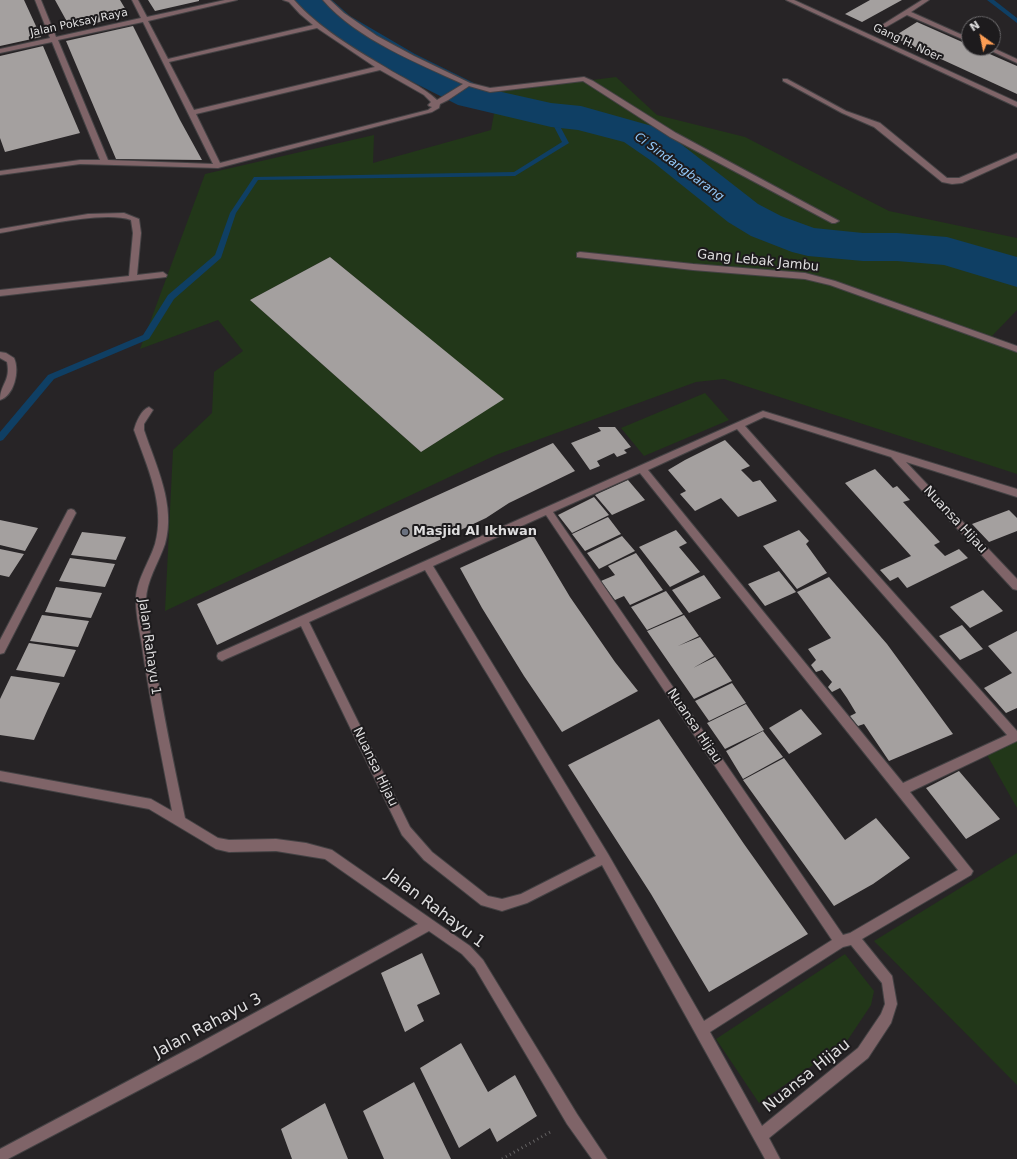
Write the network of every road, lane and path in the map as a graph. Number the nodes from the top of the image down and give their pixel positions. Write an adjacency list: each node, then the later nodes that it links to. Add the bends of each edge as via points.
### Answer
1 (38, 0): 14 (street)
2 (135, 0): 10 (street)
3 (231, 0): 10 (street, Jalan Poksay Raya)
4 (282, 0): 5 (street)
5 (288, 0): 11 (street)
6 (326, 0): 21 (street, via 341,15 374,36)
7 (788, 0): 22 (street, Gang H. Noer)
8 (926, 0): 9 (street)
9 (906, 12): 12 (street); 13 (street)
10 (145, 19): 14 (street, Jalan Poksay Raya); 17 (street)
11 (318, 26): 17 (street); 19 (street)
12 (877, 30)
13 (961, 36)
14 (54, 39): 15 (street, Jalan Poksay Raya); 26 (street)
15 (0, 51)
16 (1001, 54): 18 (street)
17 (166, 61): 24 (street)
18 (1017, 61)
19 (381, 68): 23 (street, via 426,94); 24 (street)
20 (785, 80): 25 (street, via 844,112 877,125 942,179 955,183)
21 (466, 85): 23 (street, via 446,99 428,106); 29 (street, via 490,90 576,79 591,82 673,135)
22 (1017, 105)
23 (437, 107): 27 (street, via 430,111)
24 (192, 113): 27 (street)
25 (1017, 155)
26 (105, 162): 27 (street); 28 (street, via 80,162)
27 (218, 166)
28 (0, 173)
29 (835, 221)
30 (0, 231): 33 (street, via 88,216 124,215 135,219 138,232)
31 (580, 255): 35 (street, Gang Lebak Jambu, via 805,276 832,283)
32 (163, 275): 33 (street)
33 (133, 279): 34 (street)
34 (0, 293)
35 (1017, 349)
36 (0, 355): 37 (street, via 12,360 14,373 13,381)
37 (0, 397)
38 (149, 410): 53 (street, Jalan Rahayu 1, via 140,422 139,430 162,496 162,531 142,590 141,601 154,689)
39 (740, 425): 40 (street, Nuansa Hijau, via 763,414); 41 (street, Nuansa Hijau); 50 (street)
40 (894, 454): 42 (street, Nuansa Hijau); 46 (street, Nuansa Hijau)
41 (641, 468): 43 (street, Nuansa Hijau); 52 (street)
42 (1017, 493)
43 (547, 510): 45 (street, Nuansa Hijau); 57 (street, Nuansa Hijau)
44 (71, 513): 48 (street)
45 (427, 564): 47 (street, Nuansa Hijau); 54 (street, Nuansa Hijau)
46 (1017, 586)
47 (303, 620): 49 (street, Nuansa Hijau); 54 (street, Nuansa Hijau, via 406,831 428,856 485,901 502,905 523,899)
48 (0, 650)
49 (222, 656)
50 (1016, 736): 52 (street)
51 (0, 776): 53 (street, Jalan Rahayu 1, via 151,804)
52 (901, 790): 56 (street, via 967,871)
53 (180, 820): 55 (street, Jalan Rahayu 1, via 205,838 229,846 276,845 328,854)
54 (604, 858): 58 (street, Nuansa Hijau)
55 (430, 924): 59 (street, Jalan Rahayu 1, via 466,950 479,964); 61 (street, Jalan Rahayu 3, via 198,1052)
56 (853, 938): 57 (street); 60 (street, Nuansa Hijau, via 888,980 892,1004 886,1018 863,1053)
57 (840, 942): 58 (street)
58 (702, 1030): 60 (street, Nuansa Hijau)
59 (572, 1119): 62 (path); 63 (street, Jalan Rahayu 1)
60 (760, 1136): 64 (street, Nuansa Hijau)
61 (0, 1156)
62 (502, 1159)
63 (600, 1159)
64 (773, 1159)

